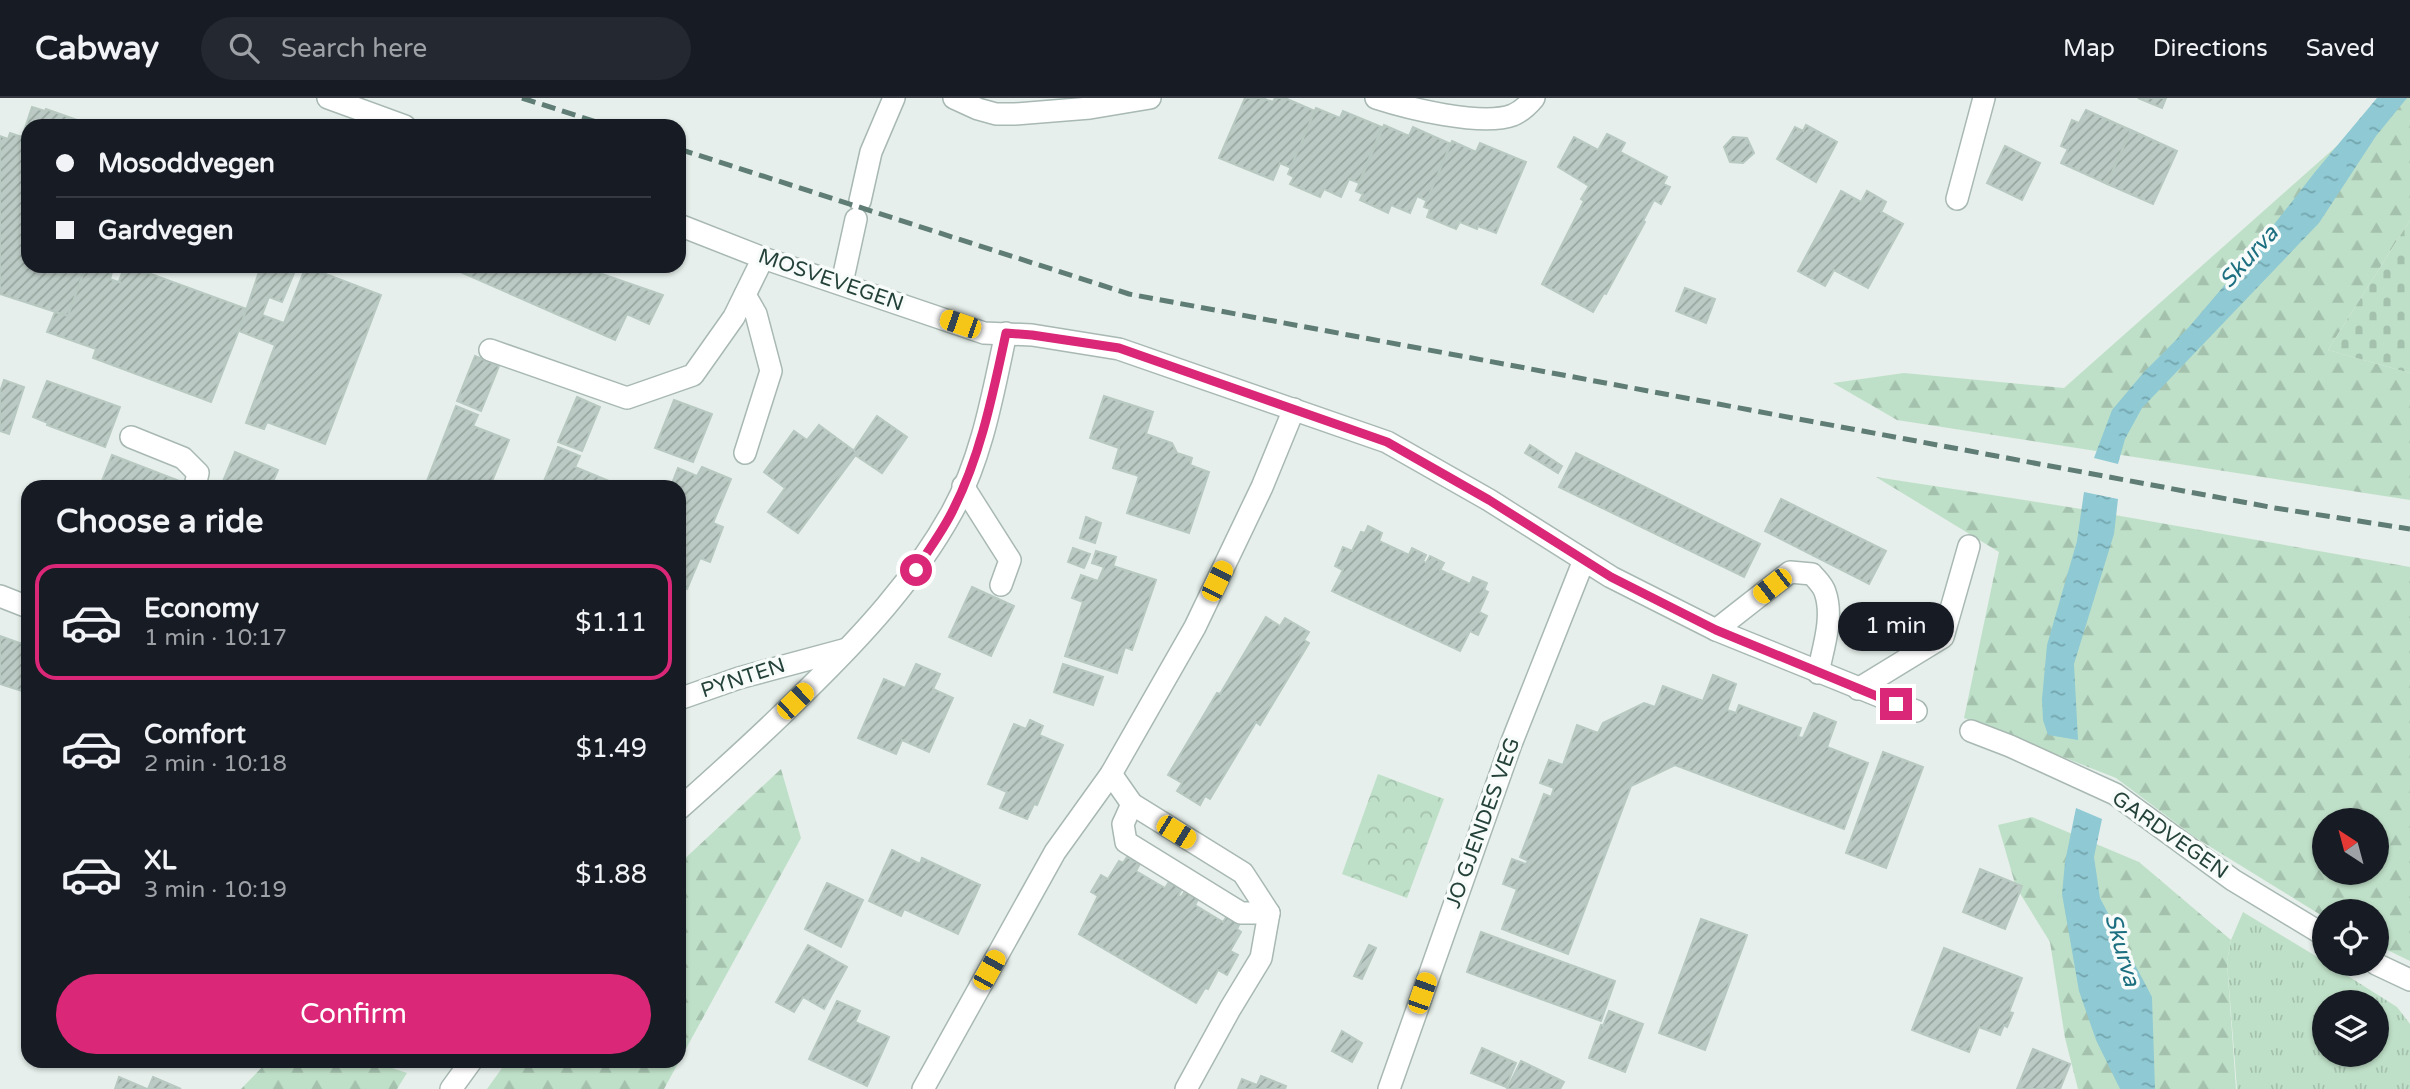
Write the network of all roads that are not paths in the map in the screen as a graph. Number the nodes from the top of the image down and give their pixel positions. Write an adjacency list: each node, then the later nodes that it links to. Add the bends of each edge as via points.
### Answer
1 (328, 98): 8 (street)
2 (894, 98): 12 (street, via 871,152)
3 (954, 98): 4 (street, via 996,114 1090,108)
4 (1150, 98)
5 (1376, 98): 6 (street, via 1400,106 1489,118 1513,115)
6 (1534, 98)
7 (1984, 98): 9 (street)
8 (386, 119)
9 (1957, 199)
10 (686, 228): 11 (street, MOSVEVEGEN)
11 (763, 258): 12 (street, MOSVEVEGEN); 13 (street)
12 (842, 283): 14 (street, MOSVEVEGEN, via 984,333)
13 (745, 295): 15 (street, via 693,375 627,398); 18 (street, via 756,314 771,371)
14 (1006, 333): 16 (street, via 1119,348); 20 (street, via 990,406)
15 (490, 350)
16 (1294, 409): 22 (street, via 1387,442); 33 (street, via 1195,627)
17 (131, 437): 19 (street, via 183,458 198,473)
18 (745, 453)
19 (196, 480)
20 (963, 486): 23 (street, via 1010,560); 27 (street, via 916,570)
21 (1969, 546): 29 (street, via 1943,637)
22 (1584, 560): 26 (street); 44 (street, JO GJENDES VEG, via 1506,757)
23 (1001, 585)
24 (0, 596): 25 (street)
25 (21, 604)
26 (1716, 630): 28 (street); 28 (street, via 1790,572 1812,574 1825,589 1829,607)
27 (849, 649): 30 (street, PYNTEN); 34 (street)
28 (1818, 673): 29 (street)
29 (1858, 689): 31 (street)
30 (686, 697)
31 (1916, 711)
32 (1971, 731): 37 (street, GARDVEGEN, via 2115,794 2233,880)
33 (1111, 774): 35 (street); 42 (street, via 1055,852)
34 (686, 803)
35 (1132, 804): 36 (street, via 1242,873); 36 (street, via 1123,824 1126,842 1241,913)
36 (1269, 913): 43 (street, via 1261,958)
37 (2312, 928)
38 (2389, 970): 39 (street)
39 (2410, 980)
40 (466, 1068): 41 (street)
41 (451, 1089)
42 (923, 1089)
43 (1186, 1089)
44 (1389, 1089)

